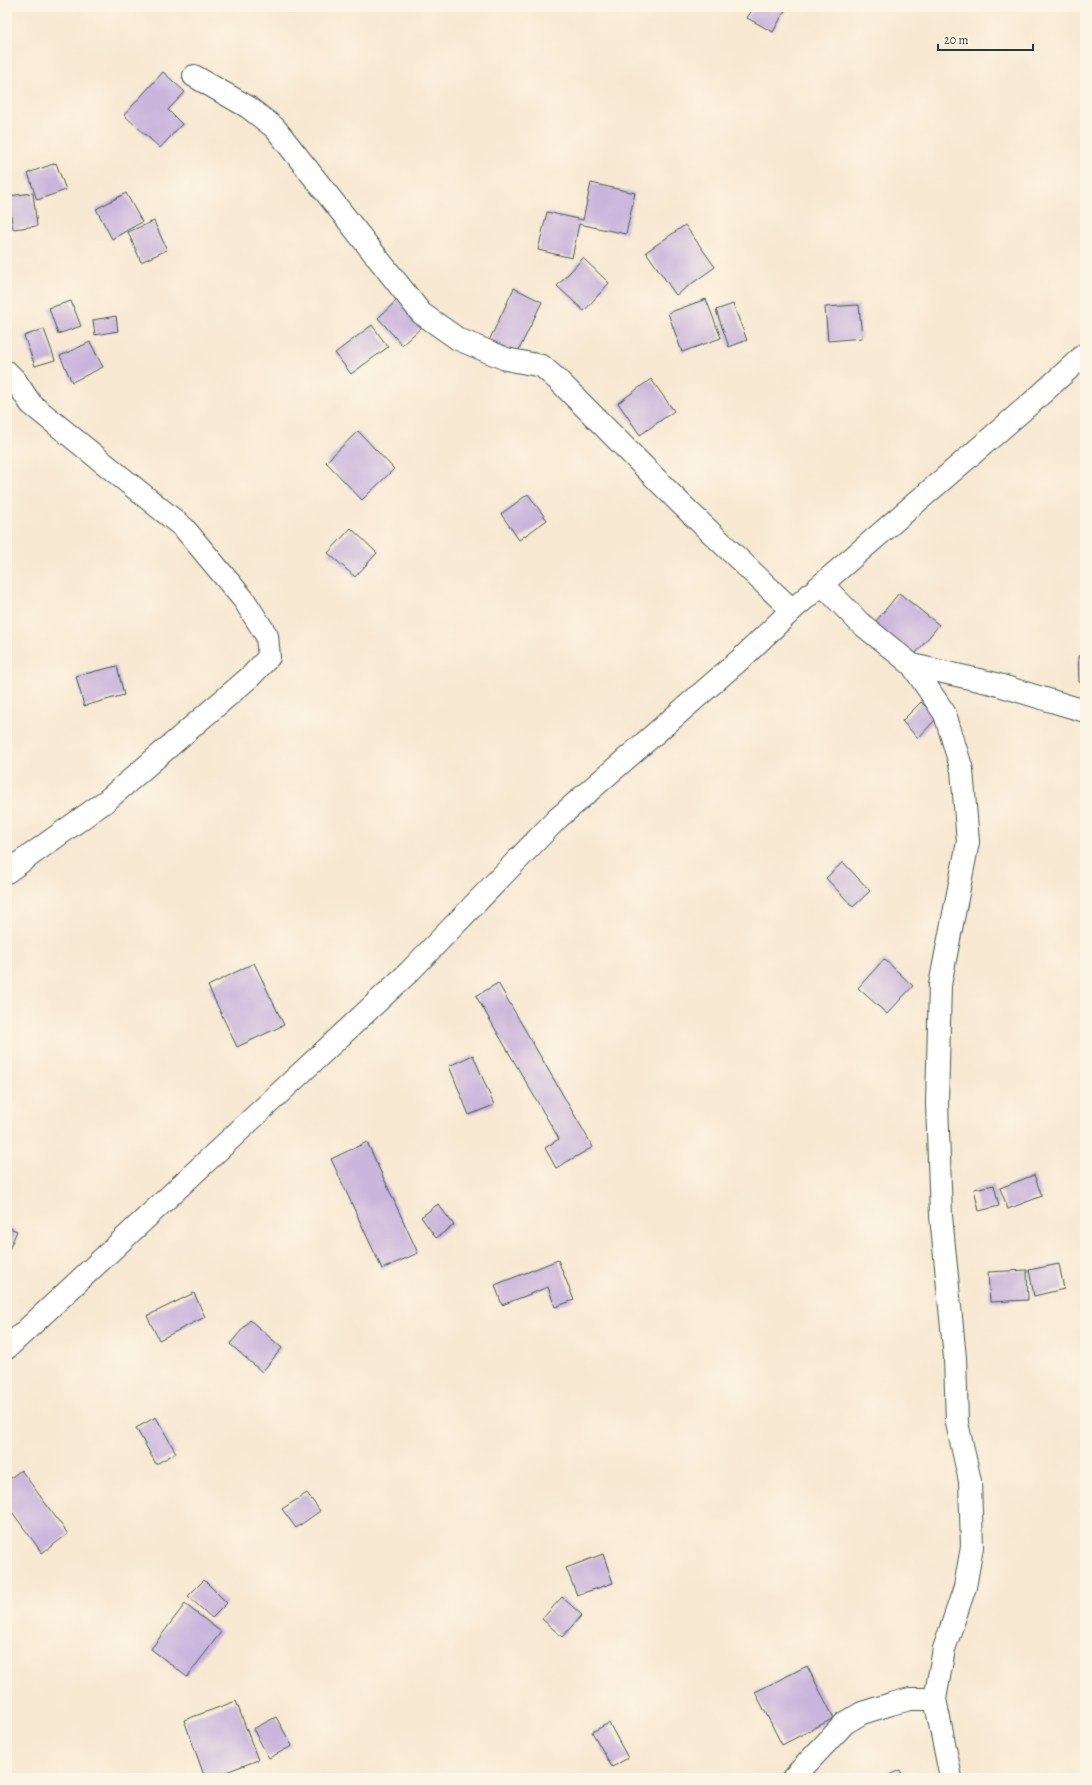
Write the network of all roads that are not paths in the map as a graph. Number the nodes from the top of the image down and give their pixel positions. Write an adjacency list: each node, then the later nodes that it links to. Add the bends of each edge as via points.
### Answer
1 (194, 76): 5 (street, via 248,107 275,128 421,313 458,339 506,359 542,366)
2 (1085, 354): 4 (street)
3 (7, 372): 8 (street, via 31,404 184,528 248,606 267,636 269,657 251,676 106,801)
4 (822, 584): 5 (street); 6 (street, via 859,622)
5 (792, 610): 9 (street, via 737,662 557,819 409,972)
6 (912, 665): 7 (street, via 992,682); 10 (street, via 946,714 962,770 968,842 940,985 937,1103 941,1216 955,1358 957,1423 970,1481 972,1547 965,1587 944,1649)
7 (1085, 711)
8 (7, 872)
9 (7, 1348)
10 (935, 1699): 11 (street, via 910,1699 862,1713 845,1723); 12 (street)
11 (793, 1778)
12 (951, 1778)

